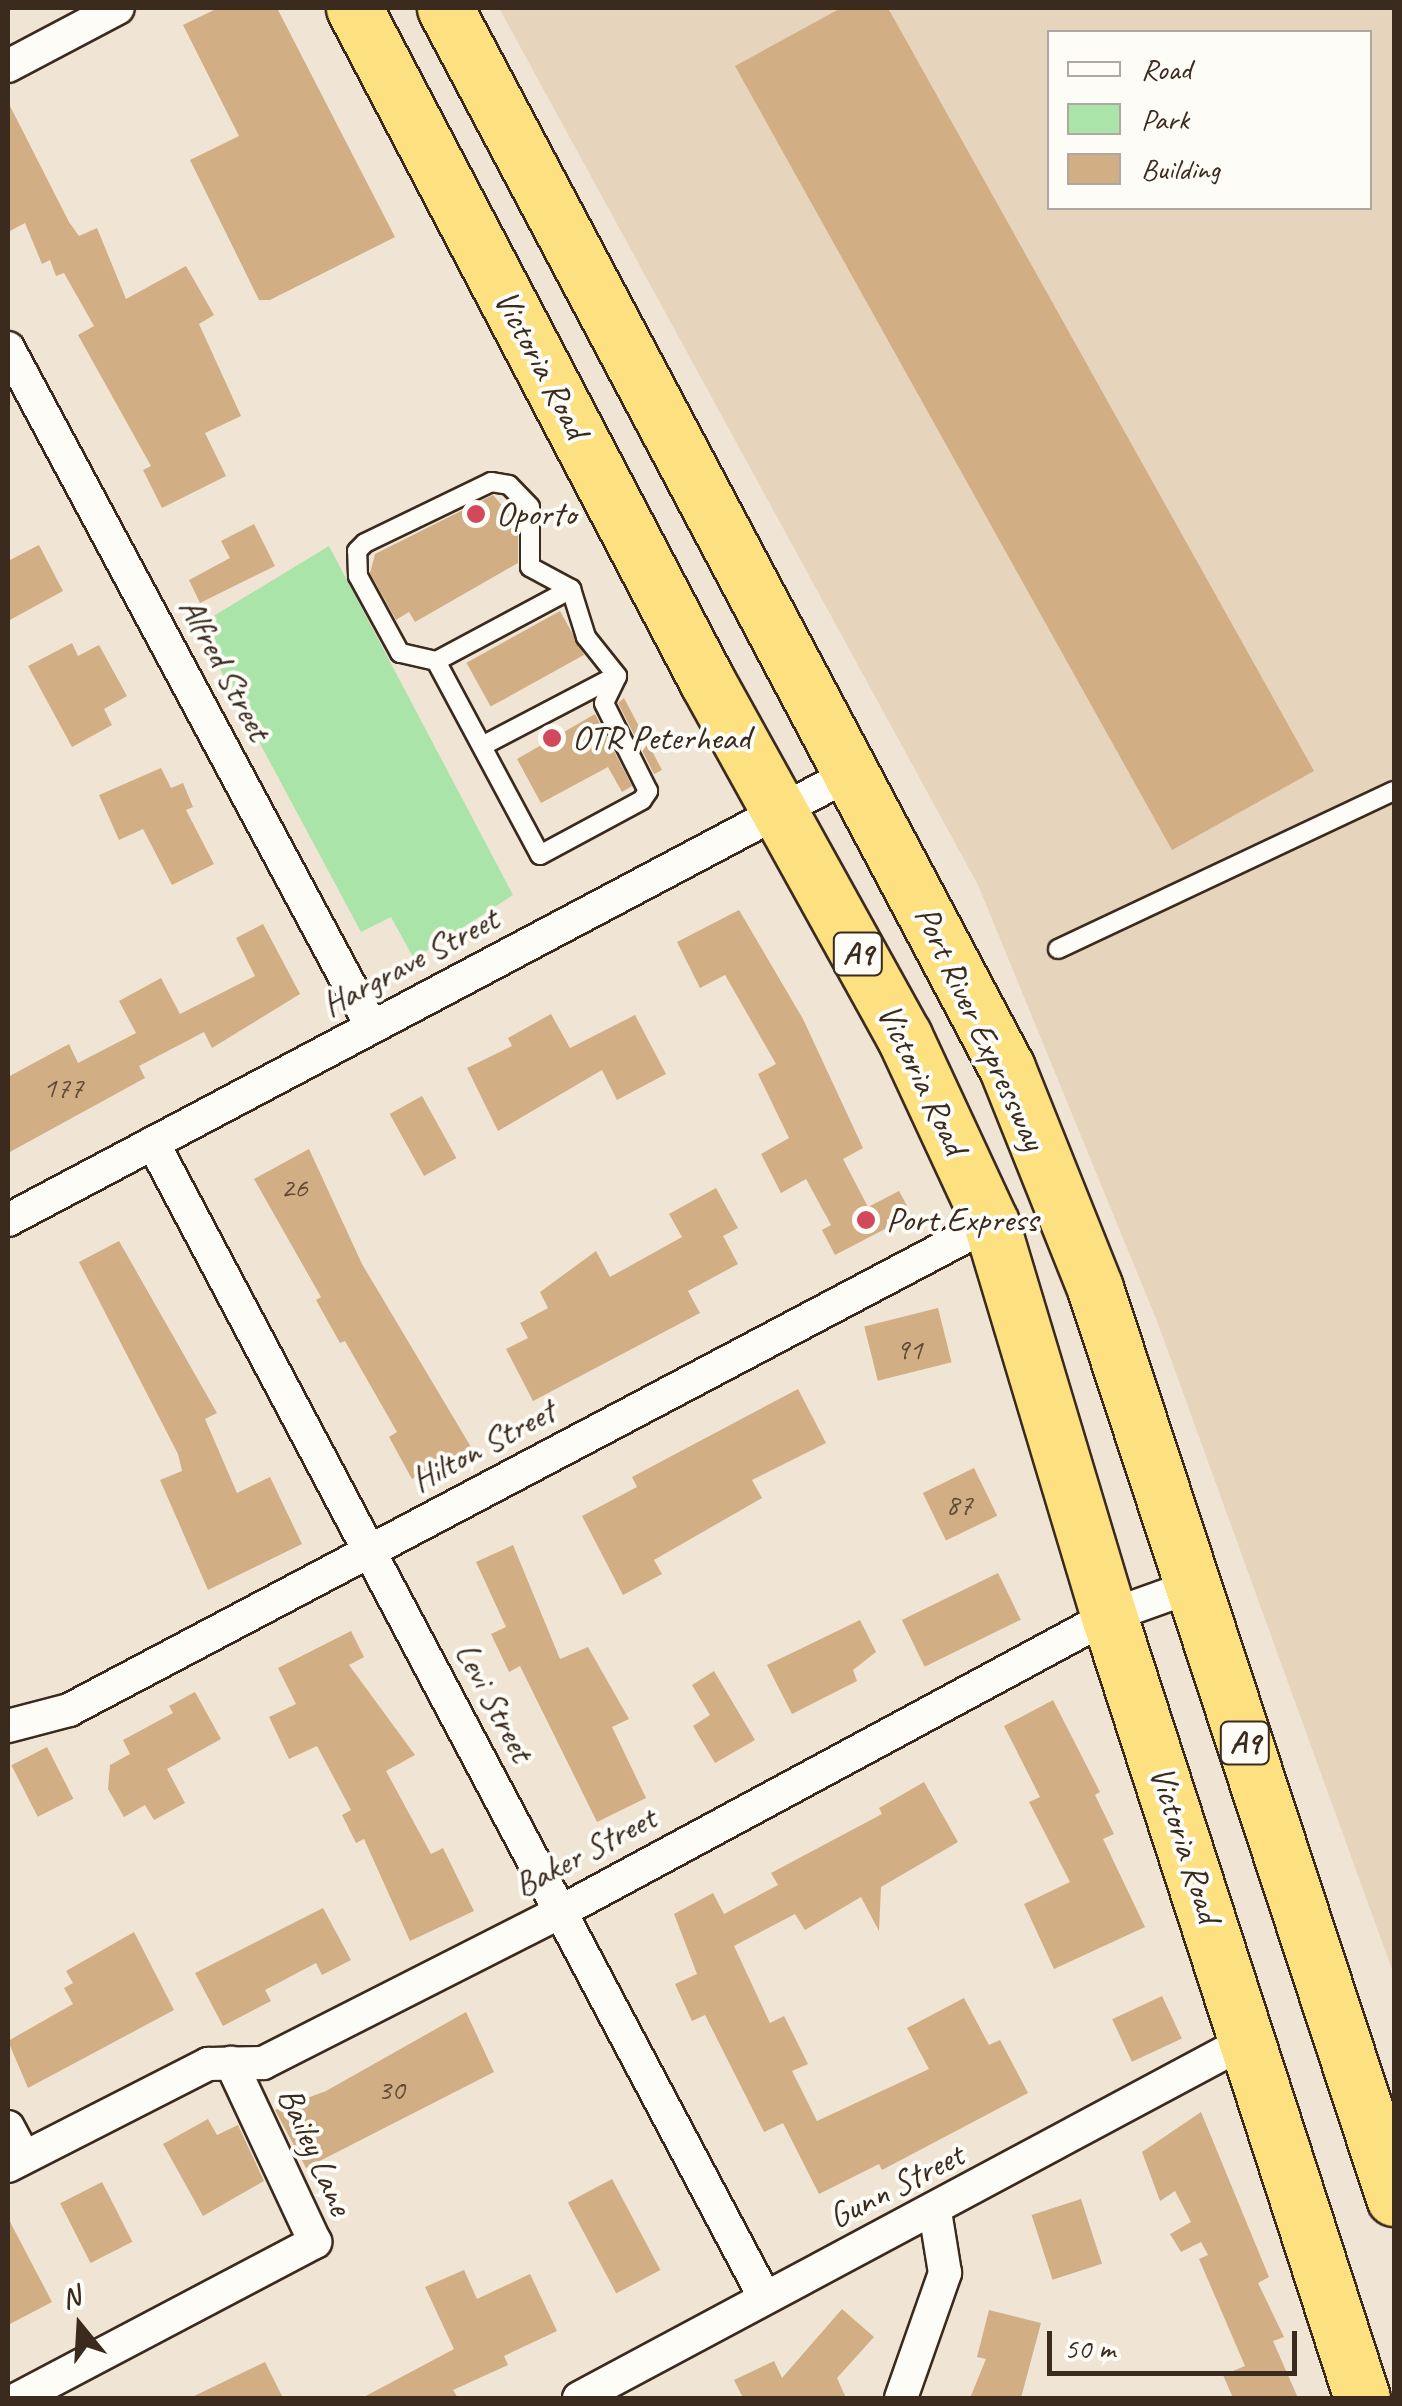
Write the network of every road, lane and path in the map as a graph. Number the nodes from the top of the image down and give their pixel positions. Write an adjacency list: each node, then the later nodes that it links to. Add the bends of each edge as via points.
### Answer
1 (118, 8): 4 (street)
2 (354, 8): 12 (highway, Victoria Road / A9)
3 (445, 8): 10 (highway, A9)
4 (8, 66)
5 (8, 348): 15 (street, Alfred Street)
6 (571, 589): 7 (lane); 7 (lane, via 530,567 530,508 509,485 491,482 364,543 357,551 358,576 400,653); 8 (lane, via 586,637)
7 (436, 661): 9 (lane)
8 (617, 676): 9 (lane); 9 (lane, via 604,703 648,782 642,800 540,855)
9 (482, 746)
10 (850, 774): 12 (street, Hargrave Street); 14 (highway, Port River Expressway / A9)
11 (1394, 791): 13 (lane)
12 (779, 814): 15 (street, Hargrave Street); 16 (highway, Victoria Road / A9)
13 (1058, 949)
14 (971, 992): 16 (highway); 21 (highway, Port River Expressway / A9, via 1094,1288)
15 (372, 1027): 17 (street, Hargrave Street)
16 (904, 1036): 19 (highway, Victoria Road / A9)
17 (153, 1143): 18 (street, Hargrave Street); 20 (street, Levi Street)
18 (8, 1220)
19 (991, 1223): 20 (street, Hilton Street); 22 (highway, Victoria Road / A9)
20 (368, 1552): 23 (street, Hilton Street, via 70,1710); 24 (street, Levi Street)
21 (1193, 1586): 22 (street, Baker Street); 29 (highway, A9)
22 (1109, 1616): 24 (street, Baker Street); 25 (highway, Victoria Road / A9)
23 (8, 1726)
24 (560, 1912): 26 (street, Baker Street, via 263,2062); 31 (street, Levi Street)
25 (1248, 2040): 30 (street, Gunn Street); 36 (highway, Victoria Road / A9)
26 (231, 2064): 28 (street, Baker Street, via 208,2064); 33 (street, Bailey Lane, via 315,2242)
27 (8, 2127): 28 (street)
28 (16, 2162)
29 (1394, 2198)
30 (935, 2211): 31 (street, Gunn Street); 35 (street, via 945,2273)
31 (765, 2298): 32 (street, Gunn Street)
32 (621, 2389): 34 (street, Gunn Street)
33 (20, 2398)
34 (579, 2398)
35 (901, 2398)
36 (1362, 2398)

